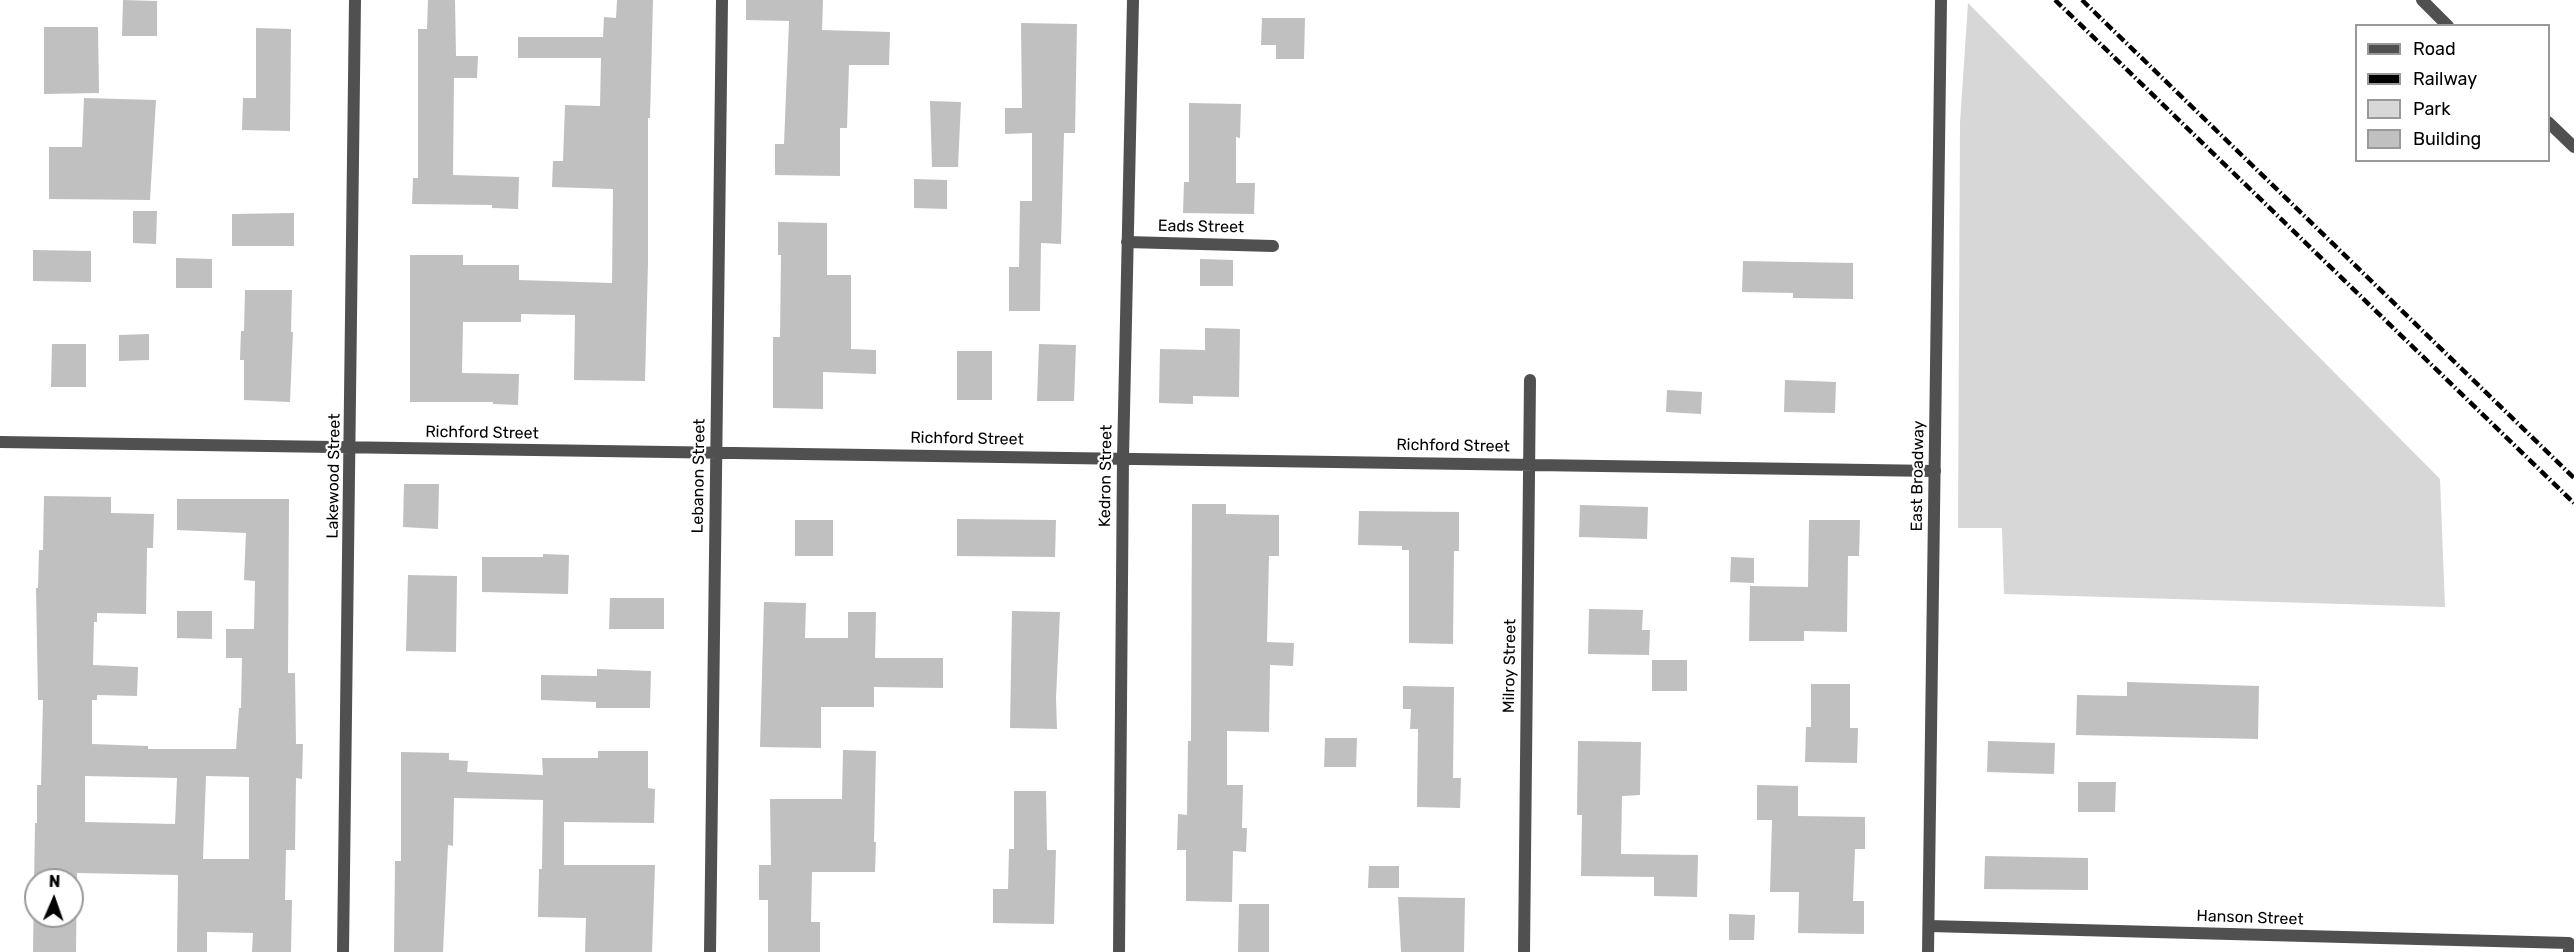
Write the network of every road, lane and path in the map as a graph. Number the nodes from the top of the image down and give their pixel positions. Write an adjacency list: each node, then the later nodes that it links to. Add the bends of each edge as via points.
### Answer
1 (355, 0): 13 (street, Lakewood Street)
2 (722, 0): 14 (street, Lebanon Street)
3 (1133, 0): 9 (street, Kedron Street)
4 (1941, 0): 17 (street, East Broadway)
5 (2422, 0): 6 (street)
6 (2446, 24)
7 (2550, 124): 8 (street)
8 (2574, 147)
9 (1127, 242): 10 (street, Eads Street); 15 (street, Kedron Street)
10 (1273, 246)
11 (1530, 380): 16 (street, Milroy Street)
12 (0, 442): 13 (street, Richford Street)
13 (351, 448): 14 (street, Richford Street); 20 (street, Lakewood Street)
14 (716, 452): 15 (street, Richford Street); 21 (street, Lebanon Street)
15 (1123, 457): 16 (street, Richford Street); 22 (street, Kedron Street)
16 (1529, 464): 17 (street, Richford Street); 23 (street, Milroy Street)
17 (1935, 471): 18 (street, East Broadway)
18 (1929, 926): 19 (street, Hanson Street); 24 (street, East Broadway)
19 (2569, 948)
20 (343, 952)
21 (710, 952)
22 (1119, 952)
23 (1524, 952)
24 (1929, 952)

